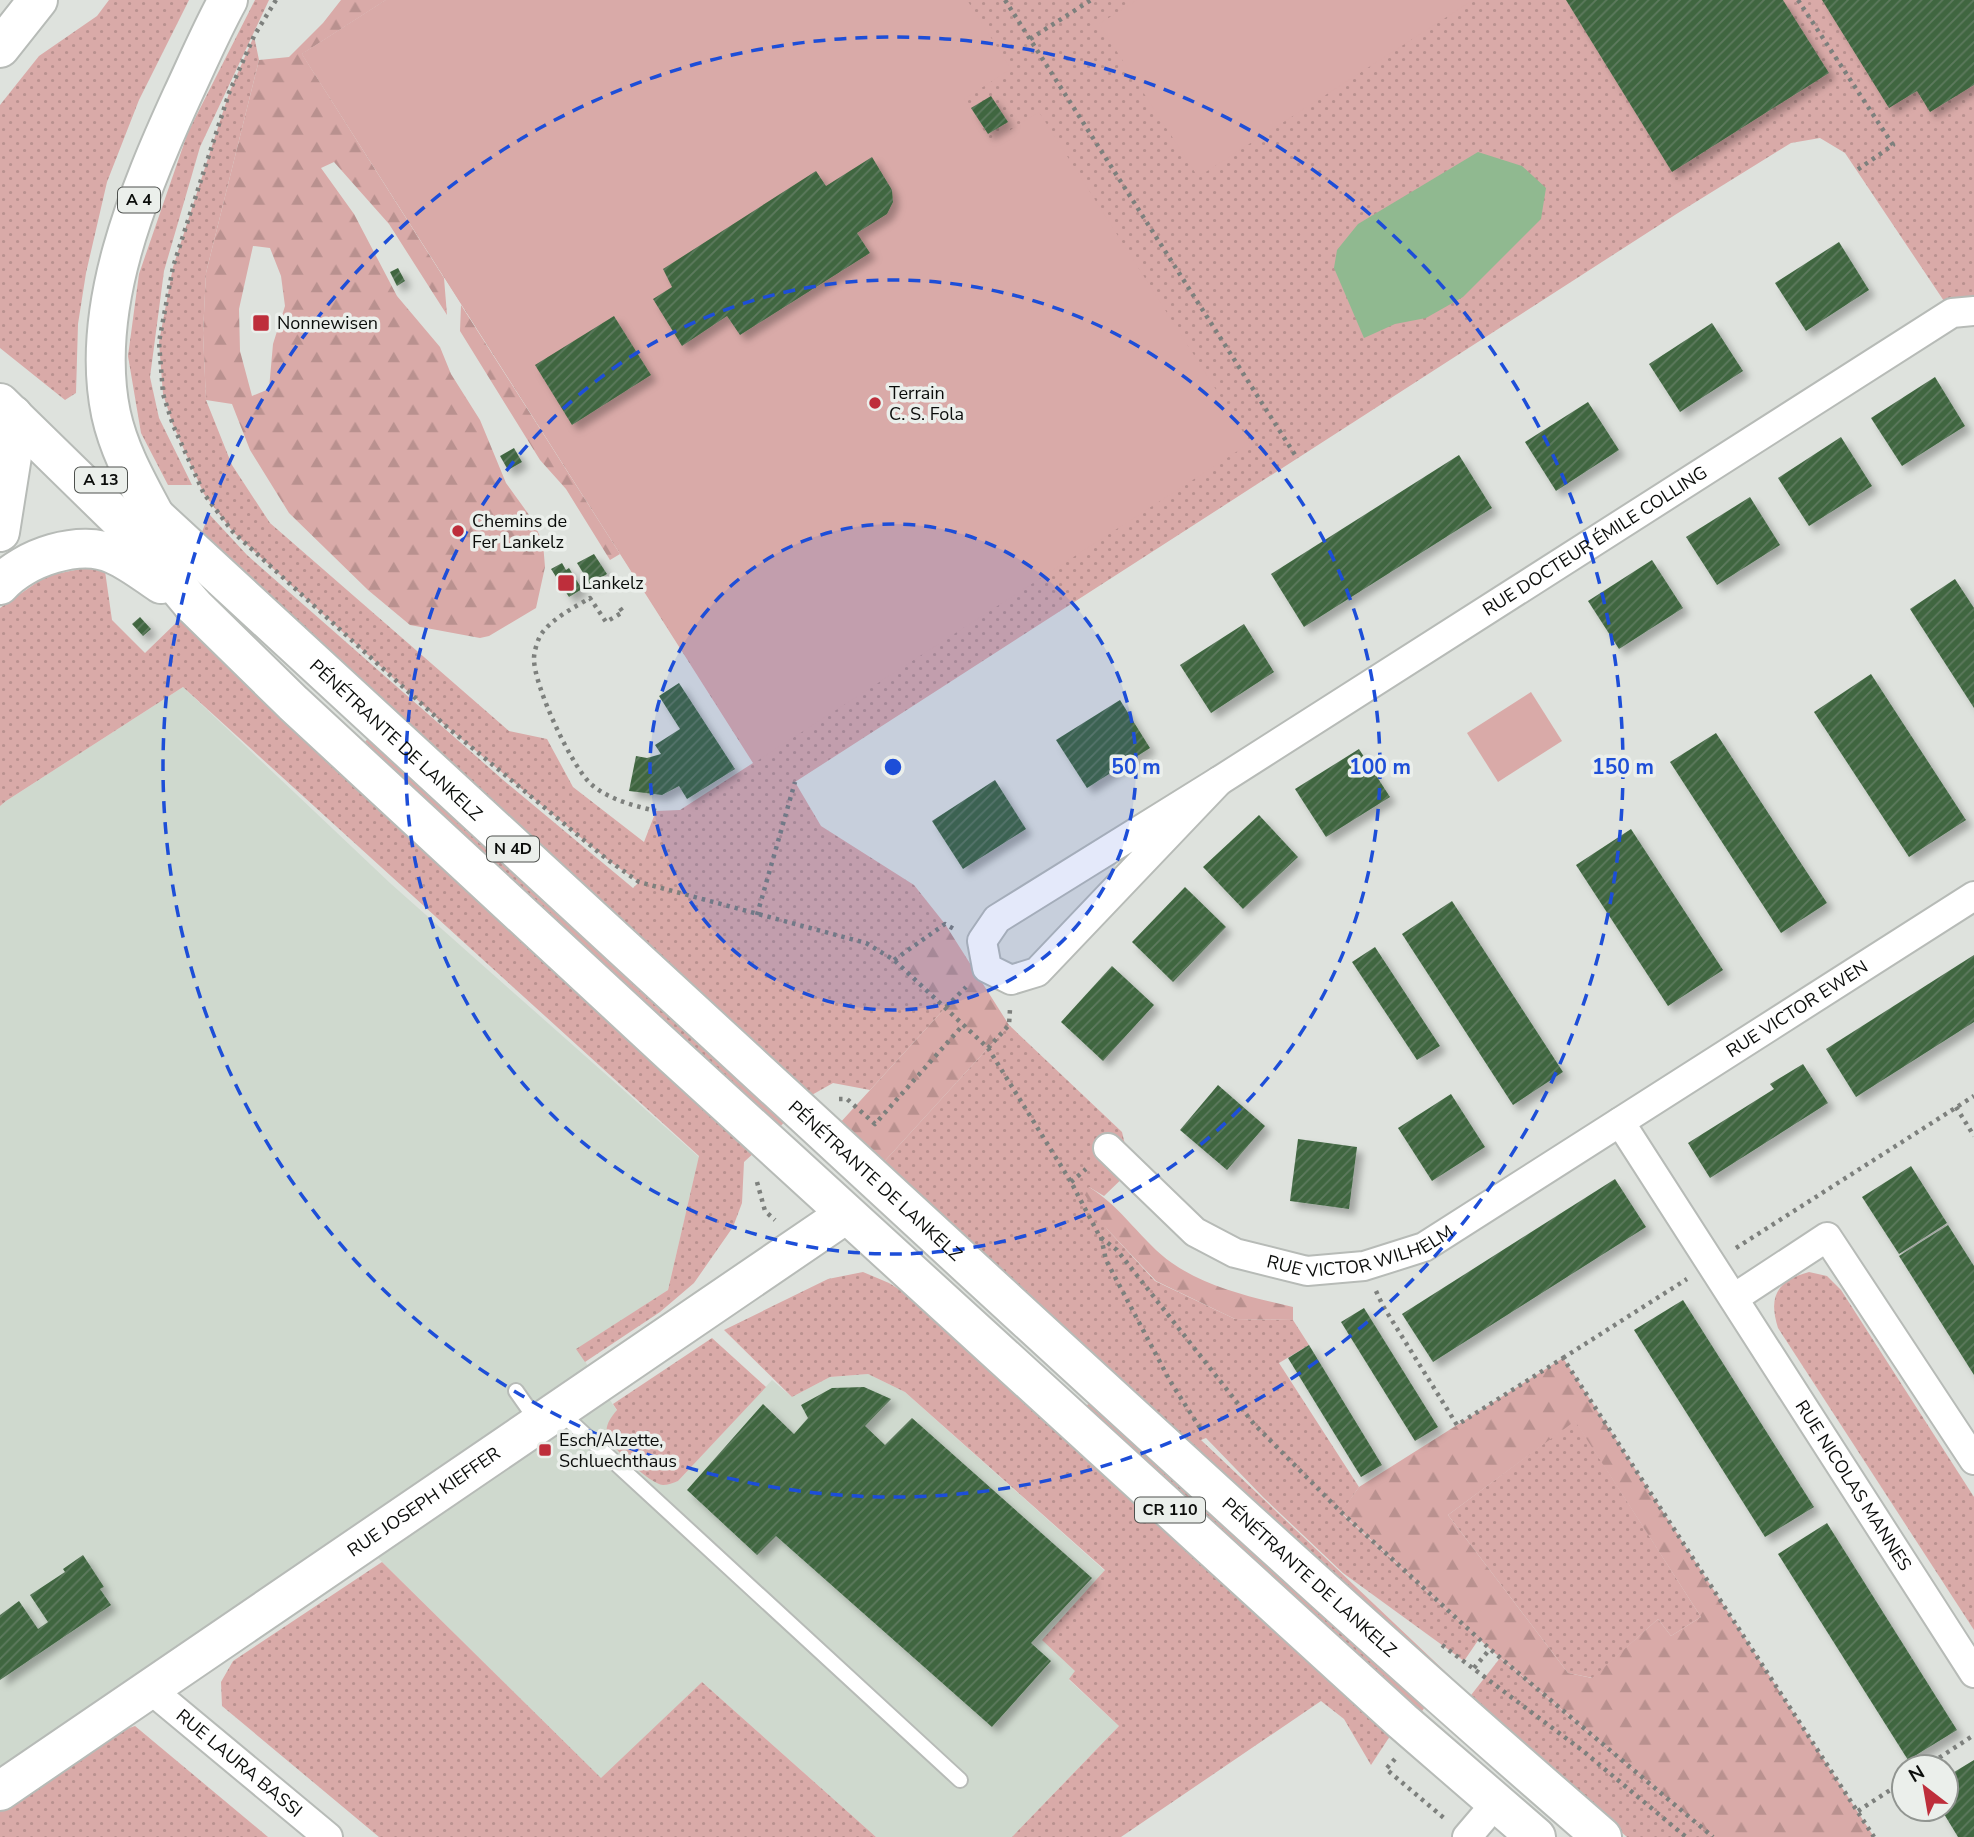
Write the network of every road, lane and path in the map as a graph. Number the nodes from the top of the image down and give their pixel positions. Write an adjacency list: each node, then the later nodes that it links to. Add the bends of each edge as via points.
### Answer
1 (7, 0): 8 (main road)
2 (38, 0): 10 (main road)
3 (228, 0): 16 (main road, A 4, via 166,131 141,196 110,309 106,356 111,414 124,457)
4 (276, 0): 25 (path, via 229,93 173,267 159,342 163,394 204,494 233,531 416,699 608,860 639,882)
5 (1005, 0): 9 (path)
6 (1091, 0): 9 (path)
7 (1798, 0): 11 (path, via 1893,145)
8 (0, 7)
9 (1030, 39): 15 (path)
10 (0, 48)
11 (1857, 170)
12 (1974, 312): 21 (street, RUE DOCTEUR ÉMILE COLLING, via 1952,313)
13 (6, 409): 14 (main road, A 13); 17 (main road, via 12,456)
14 (46, 446): 16 (main road, A 13); 19 (main road, A 13, via 132,532)
15 (1297, 458)
16 (155, 516): 38 (main road, PÉNÉTRANTE DE LANKELZ / N 4D, via 375,723)
17 (0, 532)
18 (0, 585): 19 (main road, via 26,564 51,553 93,549 113,554)
19 (193, 605): 38 (main road, PÉNÉTRANTE DE LANKELZ / N 4D, via 293,703)
20 (620, 608): 23 (path, via 623,612 606,622 590,598 541,634 534,657 539,689 573,759 591,784 630,805)
21 (1219, 780): 26 (street, RUE DOCTEUR ÉMILE COLLING, via 998,919); 28 (street, RUE DOCTEUR ÉMILE COLLING, via 1037,972)
22 (795, 782): 25 (path)
23 (656, 811)
24 (1974, 896): 34 (street, RUE VICTOR EWEN)
25 (757, 915): 27 (path, via 866,943)
26 (982, 941): 27 (path, via 945,924); 28 (street, via 987,968)
27 (894, 960): 29 (path)
28 (1011, 981): 30 (path, via 1009,1025)
29 (963, 1025): 30 (path); 32 (path, via 875,1124 847,1099)
30 (988, 1048): 40 (path)
31 (1974, 1096): 33 (path)
32 (837, 1099)
33 (1956, 1107): 35 (path); 41 (path)
34 (1620, 1122): 41 (street, RUE NICOLAS MANNES); 42 (street, RUE VICTOR WILHELM, via 1424,1247)
35 (1974, 1136)
36 (1108, 1148): 42 (street, RUE VICTOR WILHELM, via 1195,1233 1235,1253 1307,1270)
37 (755, 1175): 39 (path)
38 (860, 1197): 46 (main road, RUE JOSEPH KIEFFER); 56 (main road, PÉNÉTRANTE DE LANKELZ / CR 110, via 1102,1389 1435,1692); 56 (main road, PÉNÉTRANTE DE LANKELZ / CR 110, via 1402,1721)
39 (765, 1211)
40 (1100, 1237): 47 (path, via 1106,1260 1170,1381); 66 (path, via 1117,1250 1254,1424 1341,1512 1490,1649)
41 (1711, 1263): 43 (street, RUE NICOLAS MANNES); 44 (path)
42 (1364, 1266): 44 (path, via 1382,1306 1457,1425)
43 (1734, 1298): 48 (street, via 1827,1237); 50 (street, RUE NICOLAS MANNES)
44 (1563, 1358): 59 (path)
45 (516, 1391): 46 (lane)
46 (548, 1417): 51 (main road, RUE JOSEPH KIEFFER); 55 (lane)
47 (1206, 1437)
48 (1974, 1460)
49 (1442, 1645): 65 (path, via 1583,1751)
50 (1974, 1673)
51 (150, 1689): 58 (main road, RUE JOSEPH KIEFFER); 61 (street, RUE LAURA BASSI)
52 (1974, 1735): 53 (path)
53 (1946, 1753)
54 (1386, 1769): 60 (path)
55 (960, 1780)
56 (1510, 1787): 60 (street); 62 (main road, PÉNÉTRANTE DE LANKELZ / CR 110); 63 (main road, CR 110); 64 (main road, PÉNÉTRANTE DE LANKELZ / CR 110)
57 (1890, 1790): 59 (path)
58 (0, 1791)
59 (1858, 1811): 67 (path)
60 (1457, 1828)
61 (328, 1837)
62 (1536, 1837)
63 (1567, 1837)
64 (1602, 1837)
65 (1686, 1837)
66 (1713, 1837)
67 (1874, 1837)

